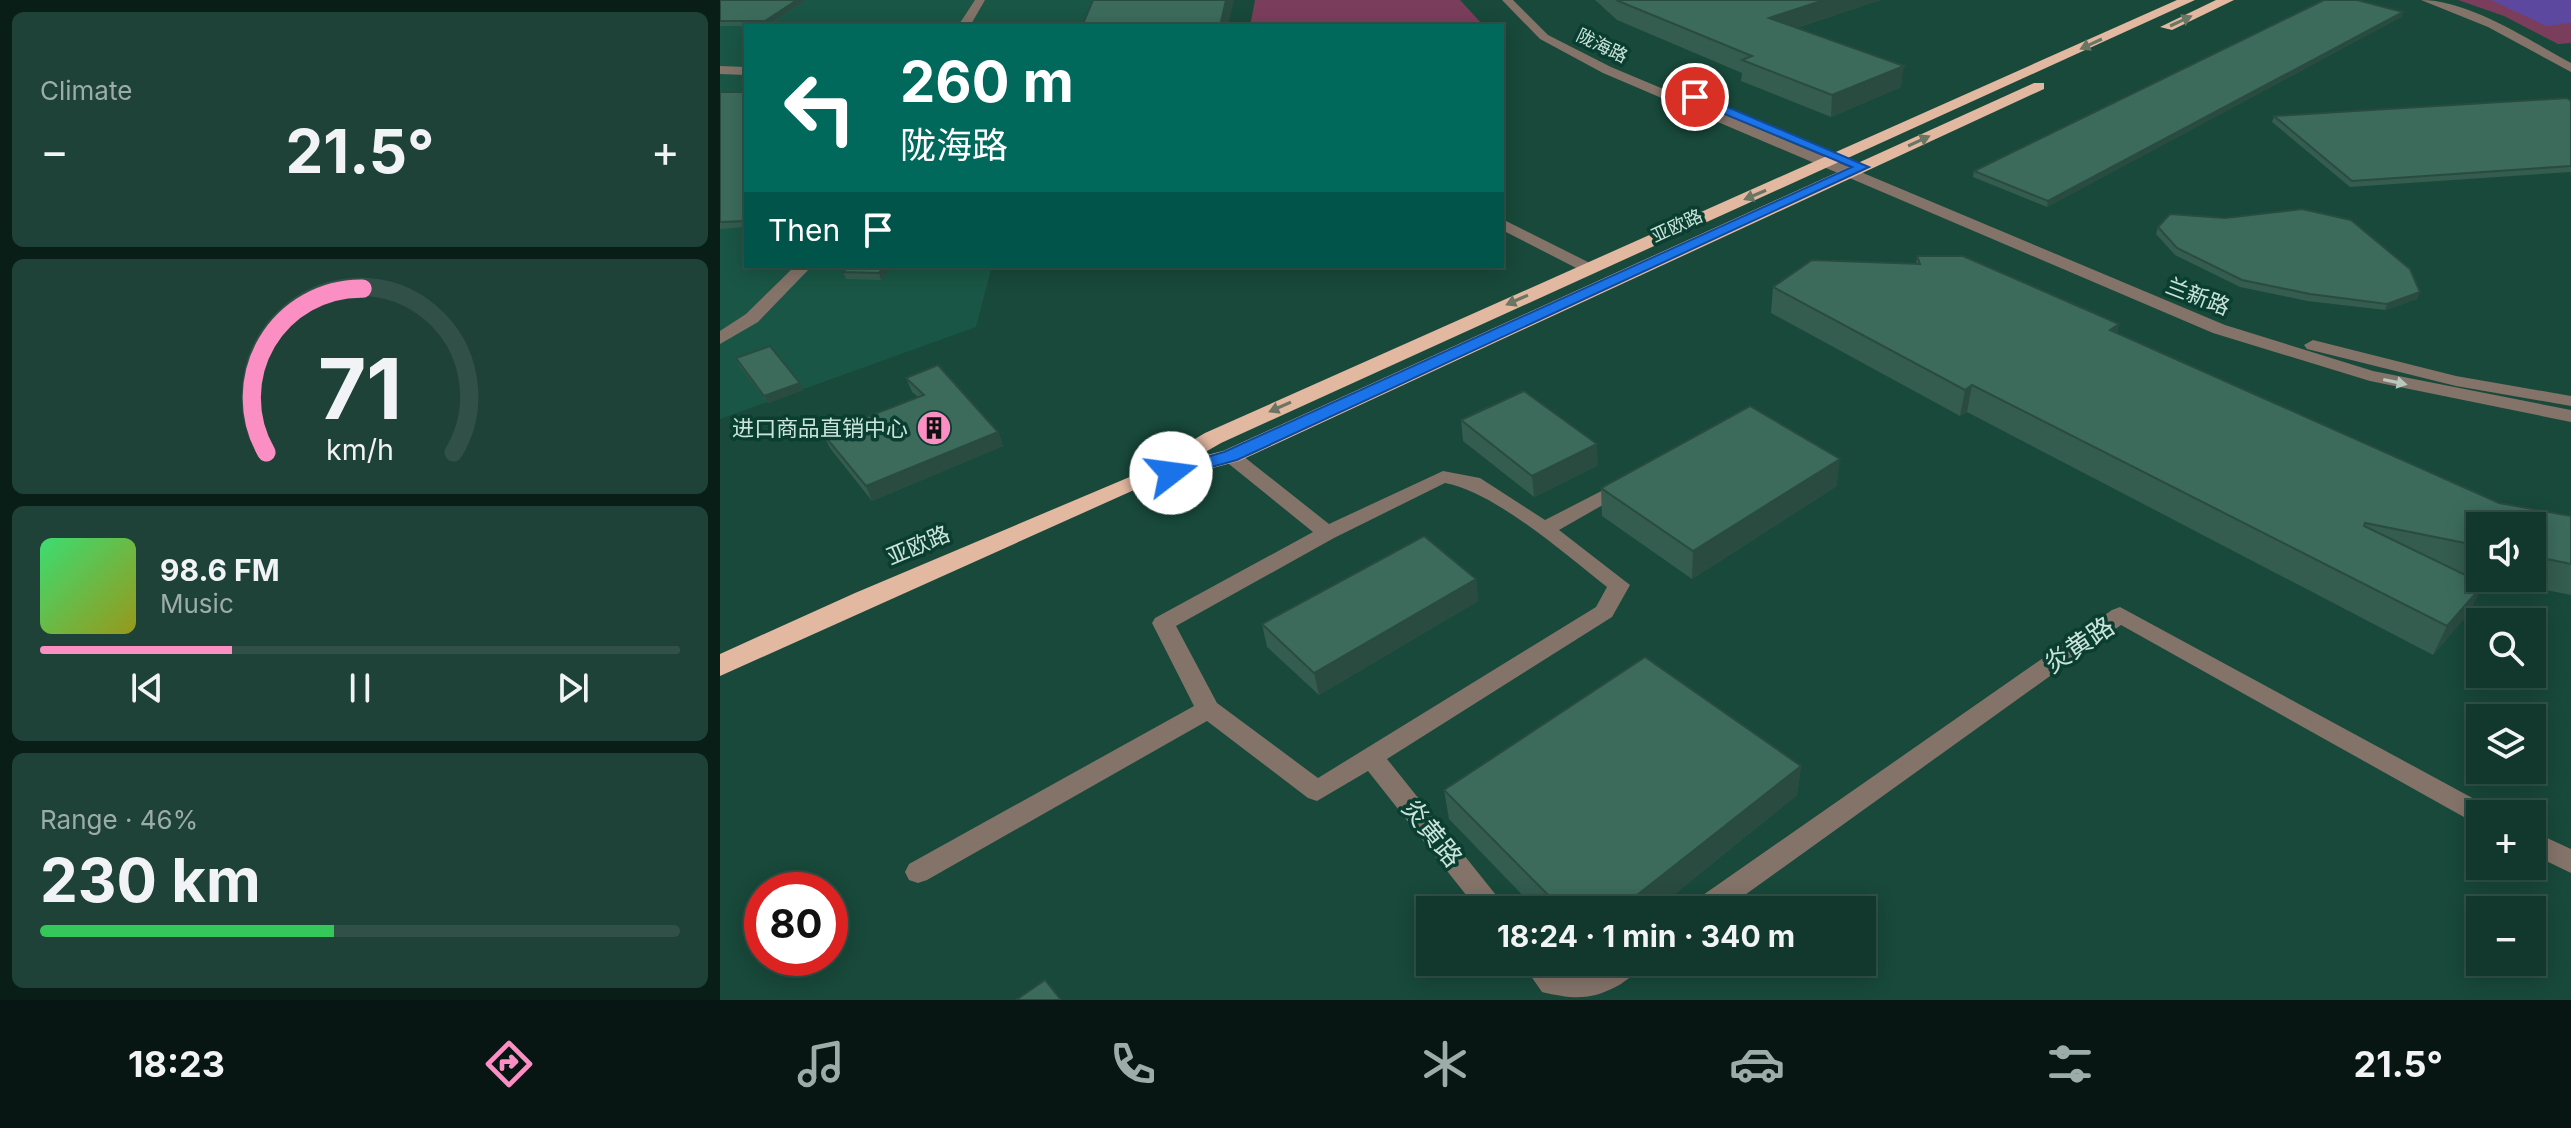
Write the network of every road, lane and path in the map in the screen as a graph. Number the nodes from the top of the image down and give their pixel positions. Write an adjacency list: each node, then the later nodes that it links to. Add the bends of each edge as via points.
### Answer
1 (980, 0): 7 (street)
2 (1507, 0): 13 (street, 陇海路, via 1544,37 1575,54)
3 (1521, 0): 13 (street, 陇海路, via 1558,34 1588,51)
4 (2188, 0): 13 (highway, 亚欧路, one-way to 13)
5 (2227, 0): 8 (highway, one-way to 5)
6 (2426, 0): 9 (street, via 2492,25)
7 (965, 24)
8 (2146, 37)
9 (2571, 68)
10 (720, 70): 11 (street)
11 (744, 71)
12 (2051, 81): 13 (highway, 亚欧路, one-way to 12)
13 (1844, 166): 16 (highway, 亚欧路, one-way to 16); 18 (street, 兰新路, via 2302,342 2456,381); 19 (street, 兰新路, one-way to 19, via 2144,299 2283,350 2384,380); 20 (highway, 亚欧路)
14 (1504, 225): 16 (street)
15 (802, 268): 17 (street, via 752,318)
16 (1588, 268): 22 (highway, 亚欧路, one-way to 22, via 1213,438)
17 (720, 339)
18 (2571, 401)
19 (2571, 416)
20 (1231, 456): 22 (highway, 亚欧路); 24 (street)
21 (1642, 477): 23 (street)
22 (1140, 481): 25 (highway, 亚欧路)
23 (1544, 529): 24 (street, via 1473,482 1443,477); 27 (street, via 1619,585 1604,612)
24 (1327, 533): 26 (street, via 1163,623)
25 (720, 666)
26 (1208, 709): 27 (street, via 1317,791); 31 (street)
27 (1371, 757): 32 (street, 炎黄路)
28 (2466, 806): 33 (street, 炎黄路, via 2120,615)
29 (2546, 849): 30 (street)
30 (2571, 862)
31 (918, 872)
32 (1483, 896)
33 (1723, 896)
34 (1546, 976): 35 (street, via 1552,983 1591,989)
35 (1609, 976)

